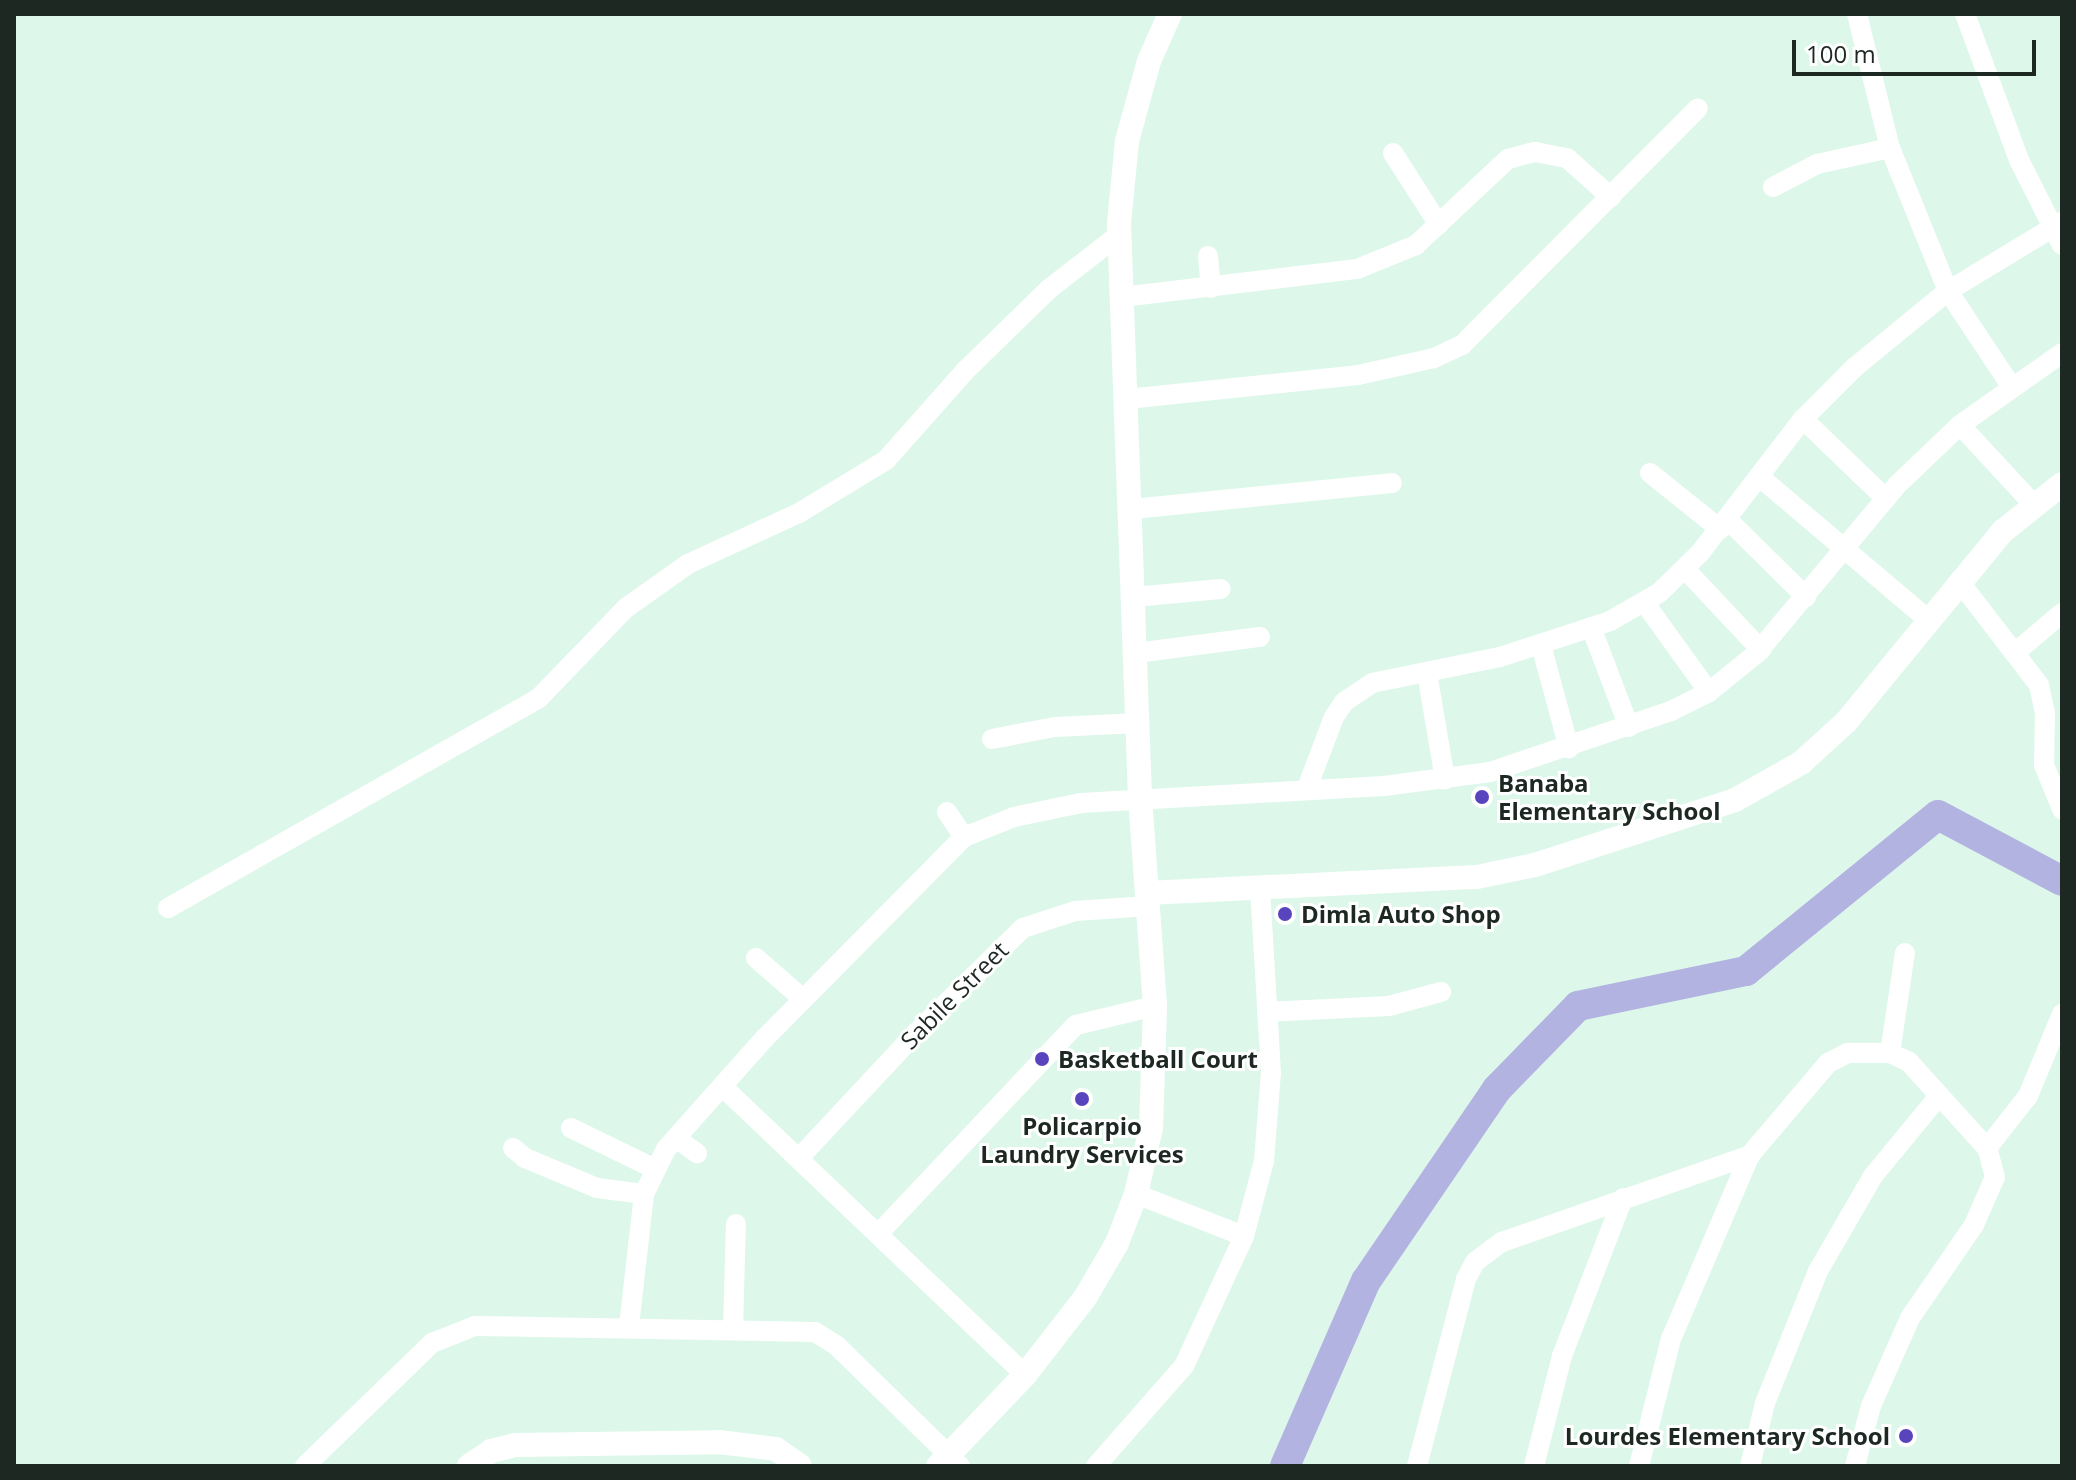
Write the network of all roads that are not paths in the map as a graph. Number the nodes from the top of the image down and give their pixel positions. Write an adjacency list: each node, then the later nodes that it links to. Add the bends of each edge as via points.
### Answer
1 (1170, 14): 11 (street, via 1149,61 1127,141)
2 (1857, 14): 5 (street)
3 (1965, 14): 10 (street, via 2019,160)
4 (1698, 108): 8 (street)
5 (1890, 148): 7 (street, via 1817,164); 14 (street)
6 (1393, 153): 9 (street)
7 (1773, 187)
8 (1611, 197): 9 (street, via 1567,158 1535,152 1508,159); 18 (street, via 1486,324 1434,358 1358,375)
9 (1439, 225): 13 (street, via 1416,245 1357,269)
10 (2058, 232): 14 (street)
11 (1120, 234): 15 (street); 58 (street, via 1049,289 875,467 799,513 688,564 626,608 538,699)
12 (1208, 256): 13 (street)
13 (1211, 288): 15 (street)
14 (1948, 291): 17 (street); 19 (street, via 1855,367)
15 (1122, 297): 18 (street)
16 (2062, 353): 17 (street)
17 (2011, 386): 20 (street)
18 (1127, 399): 27 (street)
19 (1803, 419): 22 (street); 25 (street)
20 (1960, 425): 25 (street); 26 (street)
21 (1650, 473): 28 (street)
22 (1761, 478): 28 (street); 29 (street)
23 (1392, 483): 27 (street)
24 (2062, 484): 26 (street)
25 (1886, 499): 29 (street)
26 (2034, 505): 31 (street)
27 (1132, 509): 33 (street)
28 (1724, 524): 30 (street); 34 (street)
29 (1845, 547): 34 (street); 37 (street)
30 (1685, 569): 35 (street); 41 (street)
31 (1959, 581): 37 (street); 42 (street)
32 (1221, 589): 33 (street)
33 (1134, 597): 43 (street)
34 (1806, 597): 41 (street)
35 (1644, 602): 38 (street); 45 (street)
36 (2062, 613): 42 (street)
37 (1927, 619): 56 (street, via 1846,722 1801,763 1735,800 1535,865 1477,877)
38 (1591, 627): 40 (street); 47 (street)
39 (1260, 637): 43 (street)
40 (1541, 645): 44 (street); 49 (street)
41 (1761, 650): 45 (street)
42 (2016, 652): 53 (street, via 2043,699 2044,765)
43 (1136, 653): 46 (street)
44 (1427, 673): 50 (street); 51 (street, via 1372,683 1344,702 1324,738)
45 (1709, 692): 47 (street)
46 (1138, 723): 48 (street, via 1055,727); 52 (street)
47 (1629, 727): 49 (street)
48 (992, 739)
49 (1569, 748): 50 (street)
50 (1445, 779): 51 (street)
51 (1307, 788): 52 (street)
52 (1140, 797): 55 (street, via 1014,817); 57 (street)
53 (2062, 809)
54 (947, 812): 55 (street)
55 (964, 837): 62 (street)
56 (1260, 890): 57 (street); 64 (street)
57 (1148, 900): 63 (street); 75 (street, Sabile Street, via 1075,911 1023,928)
58 (168, 908)
59 (1905, 953): 66 (street)
60 (756, 958): 62 (street)
61 (1441, 992): 64 (street, via 1389,1006)
62 (803, 999): 67 (street)
63 (1155, 1006): 78 (street, via 1151,1128); 81 (street, via 1076,1025)
64 (1267, 1012): 82 (street, via 1271,1073 1264,1161)
65 (2062, 1014): 72 (street, via 2028,1096)
66 (1890, 1053): 68 (street, via 1909,1062); 74 (street, via 1848,1053 1828,1063)
67 (723, 1087): 70 (street); 75 (street)
68 (1939, 1096): 72 (street); 94 (street, via 1873,1176 1818,1271 1765,1403)
69 (571, 1128): 76 (street)
70 (676, 1138): 73 (street); 76 (street)
71 (513, 1148): 77 (street, via 597,1188)
72 (1987, 1148): 95 (street, via 1995,1177 1974,1225 1910,1318 1871,1406)
73 (697, 1153)
74 (1750, 1155): 79 (street); 93 (street, via 1671,1339)
75 (799, 1158): 81 (street)
76 (655, 1169): 77 (street)
77 (644, 1194): 83 (street)
78 (1136, 1194): 82 (street); 85 (street, via 1117,1243 1085,1298)
79 (1623, 1198): 91 (street, via 1502,1242 1475,1262 1445,1345); 92 (street, via 1562,1356)
80 (736, 1224): 84 (street)
81 (879, 1233): 85 (street)
82 (1244, 1236): 90 (street, via 1184,1366)
83 (629, 1326): 84 (street); 87 (street, via 475,1326 444,1334)
84 (733, 1329): 86 (street, via 815,1332 837,1346)
85 (1025, 1375): 86 (street)
86 (949, 1462)
87 (313, 1463)
88 (469, 1466): 89 (street, via 491,1451 527,1444 705,1442 764,1446)
89 (800, 1466)
90 (1096, 1466)
91 (1417, 1466)
92 (1534, 1466)
93 (1639, 1466)
94 (1750, 1466)
95 (1855, 1466)

